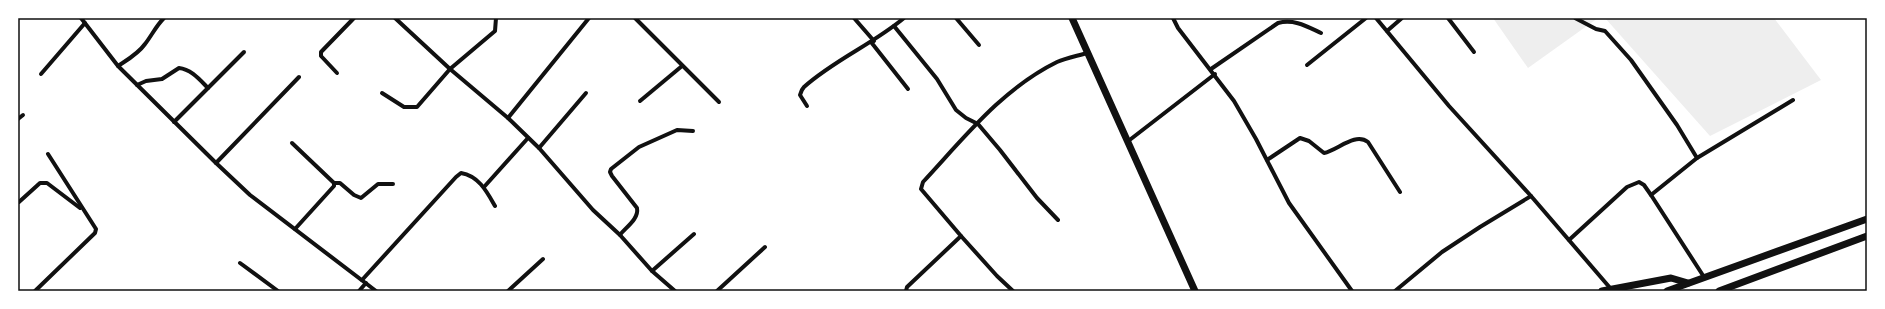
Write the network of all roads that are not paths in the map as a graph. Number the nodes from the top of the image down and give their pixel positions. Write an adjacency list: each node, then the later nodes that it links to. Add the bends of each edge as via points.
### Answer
1 (81, 18): 18 (street)
2 (164, 18): 28 (street, via 155,26 146,44)
3 (354, 18): 32 (street, via 321,52 321,56)
4 (395, 18): 31 (street)
5 (496, 18): 31 (street, via 495,31)
6 (589, 18): 46 (street)
7 (635, 18): 29 (street)
8 (854, 18): 22 (street)
9 (904, 18): 19 (street)
10 (956, 18): 23 (street)
11 (1072, 18): 26 (highway)
12 (1173, 18): 30 (street)
13 (1366, 18): 27 (street)
14 (1376, 18): 20 (street)
15 (1402, 18): 20 (street)
16 (1448, 18): 25 (street)
17 (1575, 18): 56 (street, via 1605,31 1631,60)
18 (85, 23): 28 (street); 33 (street)
19 (894, 26): 22 (street); 49 (street, via 937,80 956,110)
20 (1386, 31): 64 (street, via 1449,106)
21 (1321, 33): 30 (street, via 1298,22 1278,23)
22 (872, 41): 38 (street); 44 (street, via 804,87 800,95)
23 (979, 45)
24 (244, 52): 37 (street)
25 (1474, 52)
26 (1087, 53): 49 (street, via 1059,61 1037,73 1004,97); 52 (highway)
27 (1307, 65)
28 (118, 66): 36 (street)
29 (682, 66): 42 (street); 43 (street)
30 (1211, 69): 34 (street)
31 (450, 70): 40 (street, via 415,108 404,107); 46 (street)
32 (338, 73)
33 (41, 74)
34 (1215, 74): 52 (street); 57 (street, via 1234,100)
35 (299, 77): 58 (street)
36 (137, 85): 37 (street, via 162,79 178,68 185,68); 48 (street)
37 (208, 88): 48 (street)
38 (908, 89)
39 (586, 92): 54 (street)
40 (382, 94)
41 (1793, 100): 56 (street)
42 (640, 101)
43 (719, 102)
44 (807, 106)
45 (23, 115): 47 (street)
46 (508, 118): 51 (street)
47 (18, 119)
48 (174, 122): 58 (street)
49 (978, 124): 69 (street, via 1032,192); 73 (street, via 921,185 924,193)
50 (693, 131): 71 (street, via 677,130 639,147 611,169 612,176 638,212)
51 (528, 138): 54 (street); 61 (street)
52 (1127, 142): 93 (highway)
53 (292, 143): 59 (street)
54 (538, 148): 71 (street, via 593,210)
55 (48, 154): 67 (street)
56 (1697, 158): 63 (street)
57 (1268, 160): 62 (street, via 1300,138 1309,141 1324,153 1355,139 1361,139 1368,142); 94 (street, via 1292,208)
58 (216, 163): 70 (street)
59 (334, 183): 60 (street, via 340,183 361,198 378,184); 70 (street)
60 (393, 184)
61 (484, 187): 66 (street); 81 (street, via 462,172)
62 (1400, 192)
63 (1651, 195): 75 (street, via 1639,182 1627,187); 80 (street)
64 (1531, 196): 75 (street); 95 (street, via 1442,252)
65 (19, 202): 67 (street, via 40,184 47,183)
66 (495, 206)
67 (82, 209): 84 (street, via 93,223 95,233)
68 (1867, 219): 80 (highway)
69 (1058, 220)
70 (295, 229): 81 (street)
71 (620, 234): 79 (street)
72 (694, 234): 79 (street)
73 (961, 236): 91 (street, via 907,287); 92 (street)
74 (1867, 236): 98 (highway)
75 (1569, 240): 83 (street)
76 (765, 247): 90 (street)
77 (543, 259): 88 (street)
78 (240, 263): 85 (street)
79 (652, 270): 89 (street)
80 (1704, 277): 82 (highway)
81 (364, 282): 86 (street); 87 (street)
82 (1688, 283): 83 (highway, via 1671,278); 97 (highway)
83 (1611, 289): 96 (highway)
84 (35, 291)
85 (278, 291)
86 (359, 291)
87 (376, 291)
88 (508, 291)
89 (675, 291)
90 (717, 291)
91 (906, 291)
92 (1013, 291)
93 (1195, 291)
94 (1352, 291)
95 (1395, 291)
96 (1602, 291)
97 (1667, 291)
98 (1719, 291)

